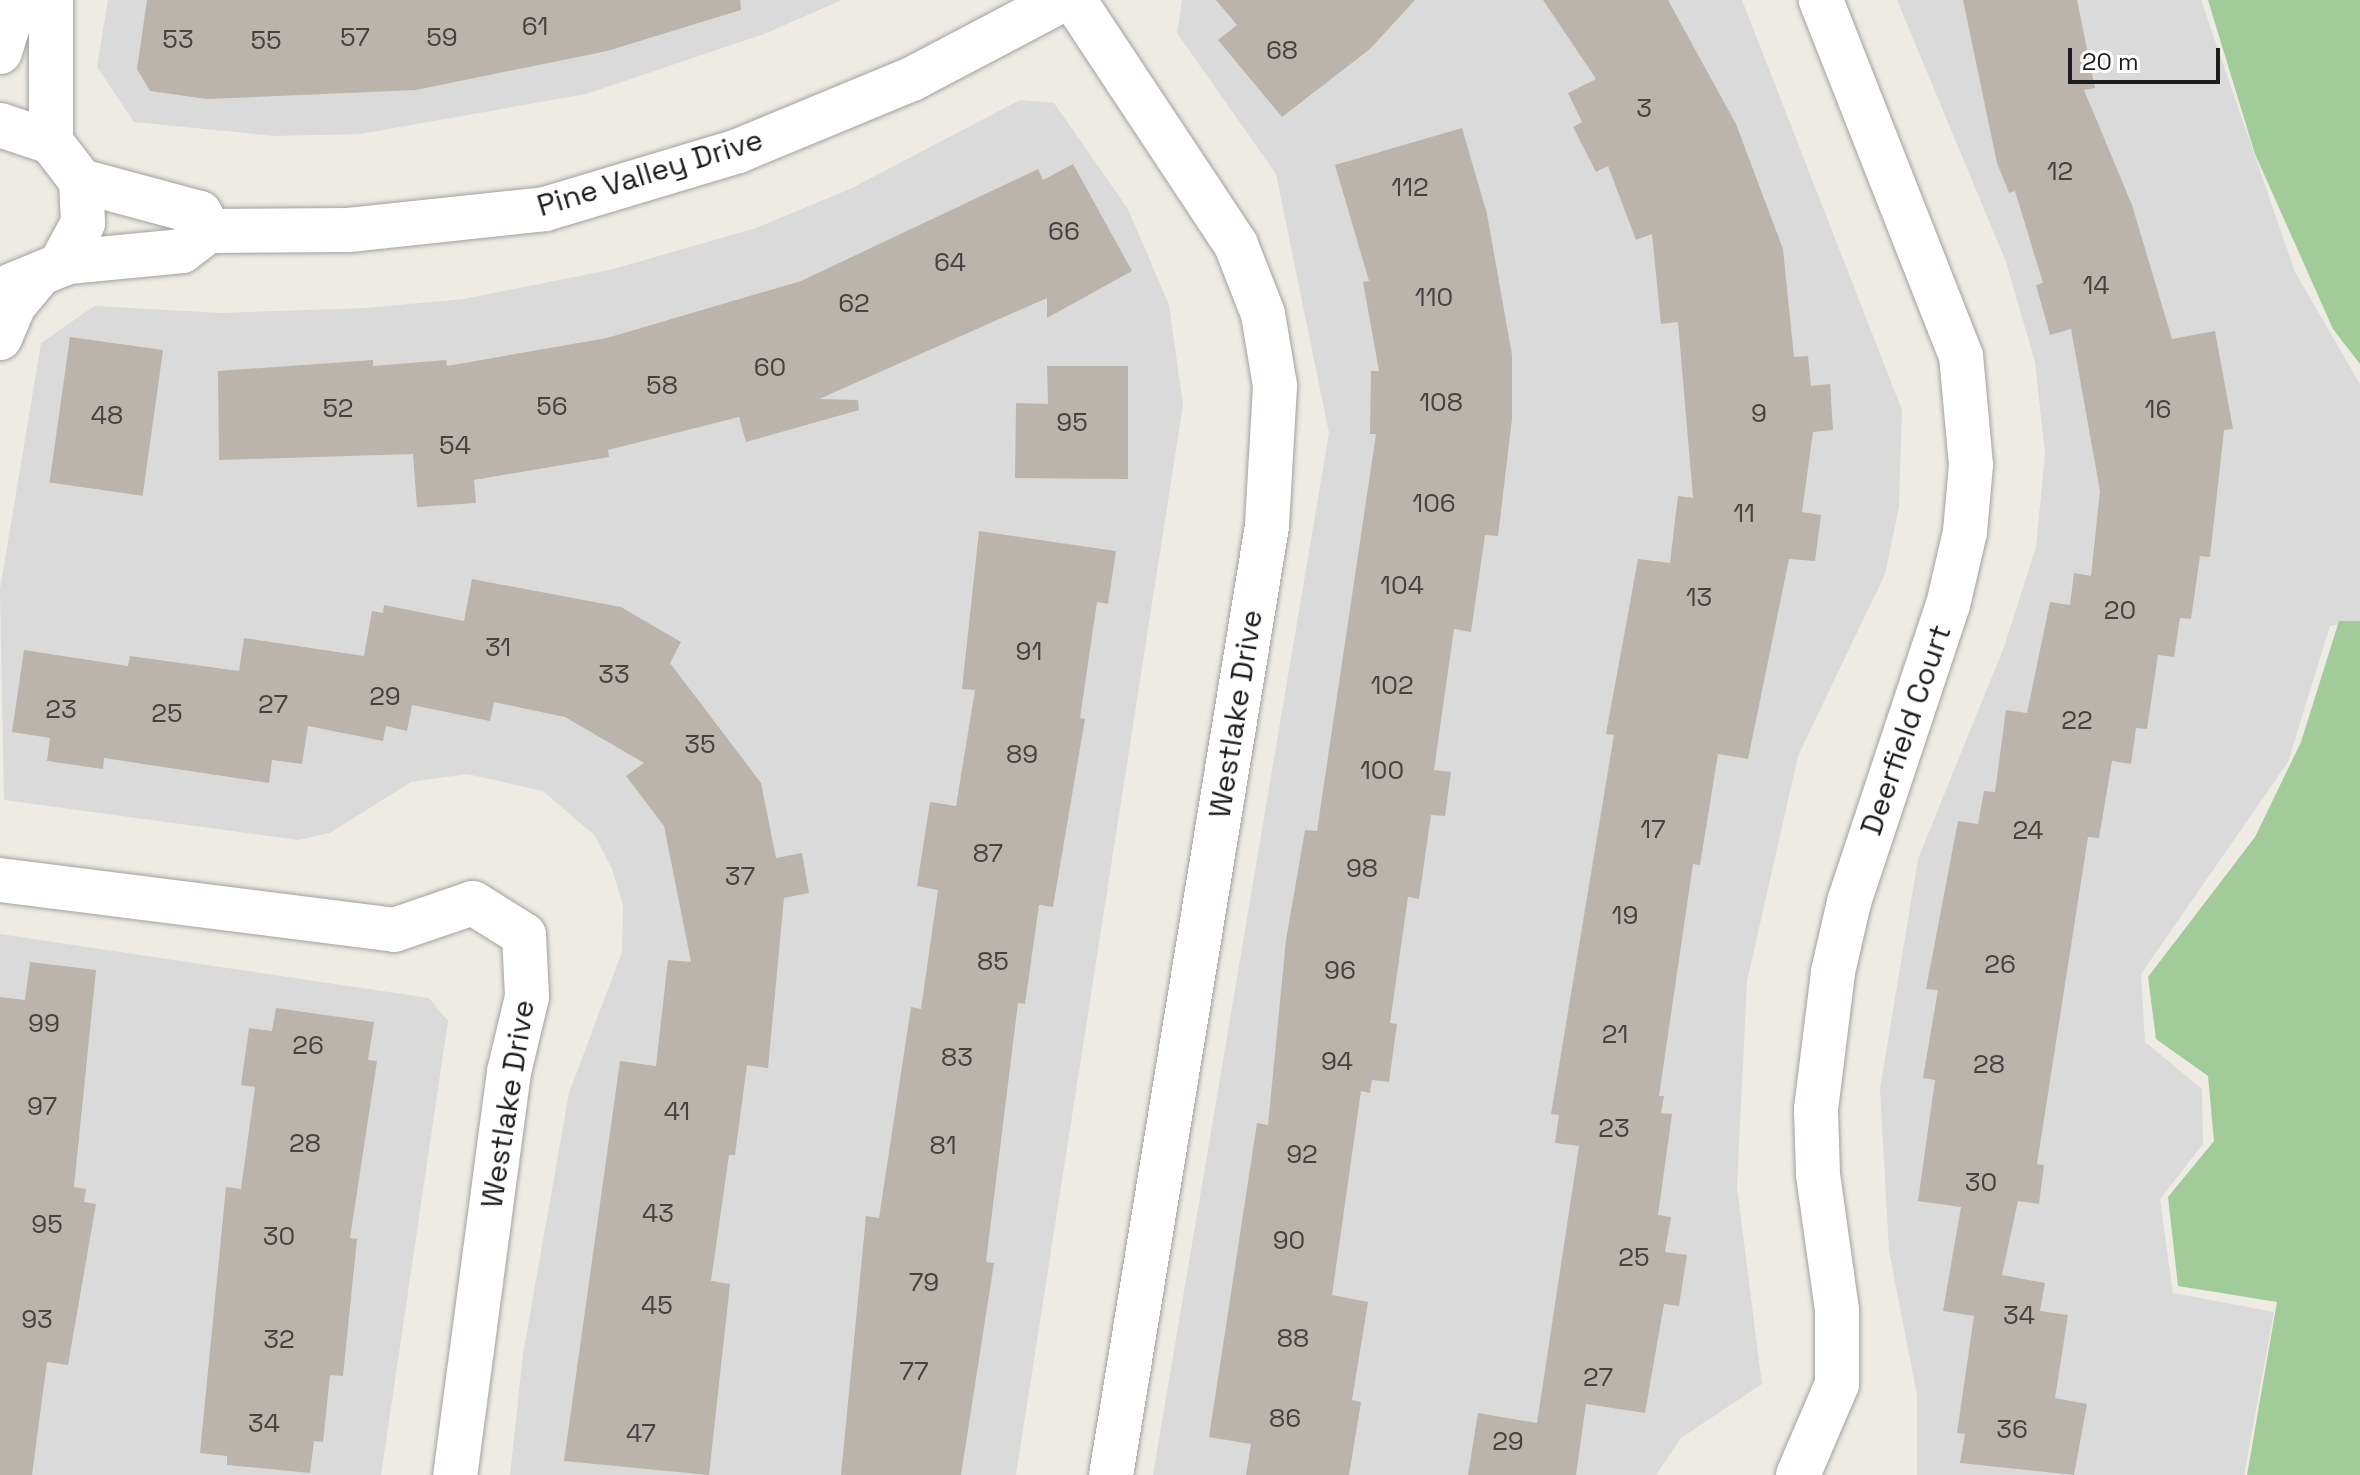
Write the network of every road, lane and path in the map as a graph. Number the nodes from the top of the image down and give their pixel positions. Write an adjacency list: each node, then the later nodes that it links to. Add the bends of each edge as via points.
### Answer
1 (16, 0): 6 (street)
2 (51, 0): 8 (street)
3 (1062, 0): 10 (street, Pine Valley Drive, via 912,79 738,151 545,209 349,230)
4 (1074, 0): 15 (street, Westlake Drive, via 1236,245 1263,314 1275,386 1267,526)
5 (1821, 0): 16 (street, Deerfield Court, via 1961,356 1971,465 1965,532 1948,605 1849,902 1833,972 1816,1109 1818,1174 1837,1310 1837,1384)
6 (0, 52)
7 (0, 125): 8 (street)
8 (51, 142): 9 (street)
9 (81, 181): 10 (street, via 200,213); 11 (street, via 83,223)
10 (209, 231): 11 (street, via 182,251)
11 (32, 277): 12 (street)
12 (0, 338)
13 (0, 880): 14 (street, Westlake Drive, via 394,930 473,903 524,935 527,997 509,1072)
14 (455, 1475)
15 (1111, 1475)
16 (1798, 1475)

